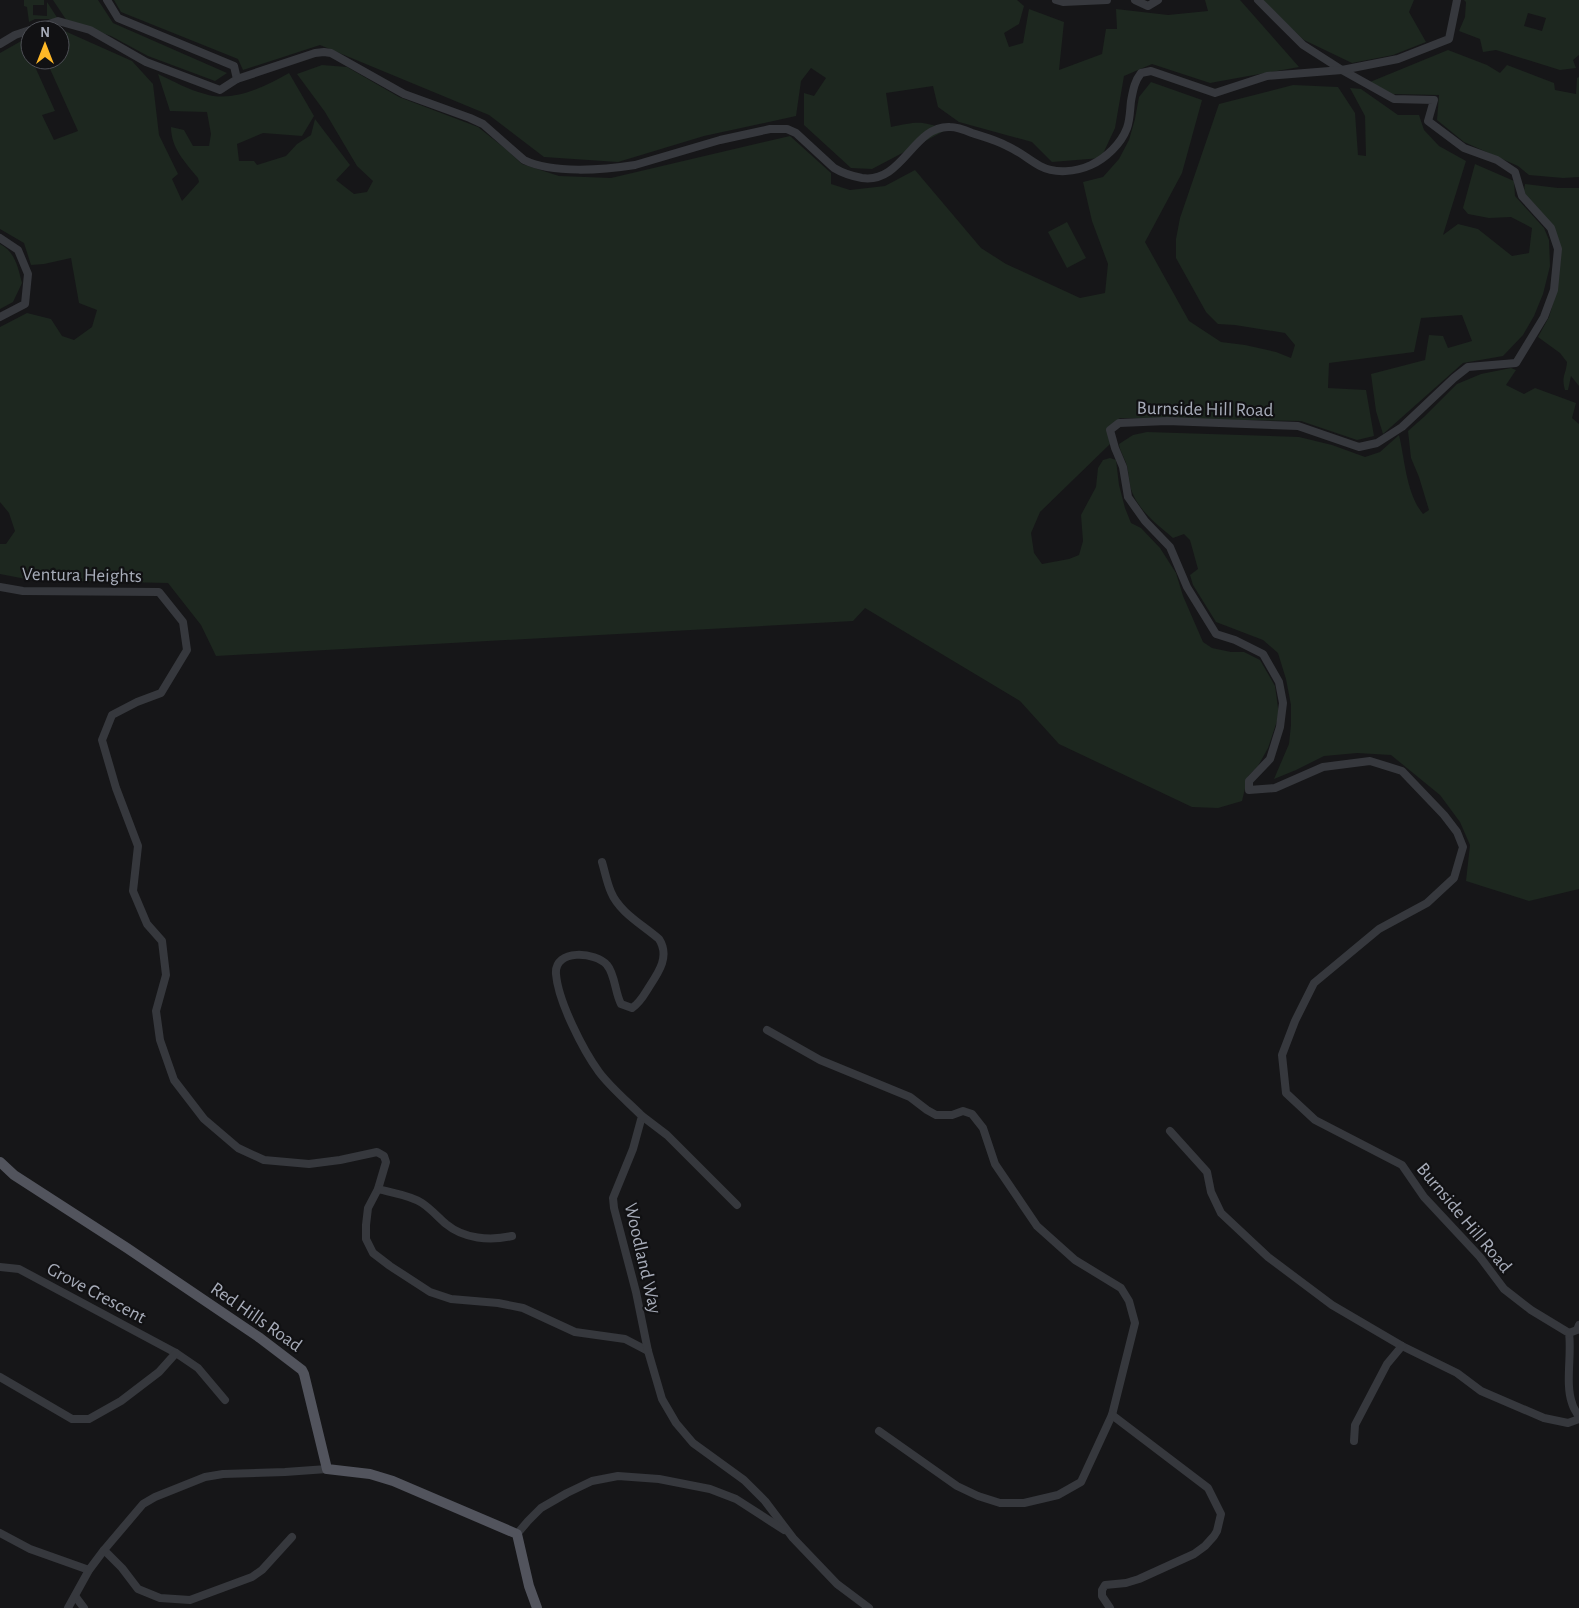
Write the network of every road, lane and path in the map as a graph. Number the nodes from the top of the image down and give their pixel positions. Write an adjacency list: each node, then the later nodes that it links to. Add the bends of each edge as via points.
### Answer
1 (106, 0): 12 (street, via 118,18 234,66)
2 (1056, 0): 3 (street)
3 (1107, 0)
4 (1135, 0): 5 (street, via 1148,6)
5 (1158, 0)
6 (1258, 0): 11 (street, Burnside Hill Road, via 1303,45)
7 (1457, 0): 11 (street, via 1449,39 1398,60)
8 (70, 24): 12 (street, via 90,30 146,62 220,90)
9 (20, 33): 10 (street)
10 (0, 44)
11 (1342, 70): 12 (street, via 1267,76 1214,93 1151,71 1141,73 1135,84 1127,128 1106,157 1085,168 1066,171 1041,167 999,142 950,127 934,130 925,136 886,174 866,179 841,173 796,133 787,129 740,134 617,168 582,170 539,165 524,160 483,124 404,94 331,53 306,56); 26 (street, Burnside Hill Road, via 1394,99 1434,100 1428,121 1464,148 1497,160 1515,172 1522,196 1550,228 1558,248 1554,290 1544,317 1516,363 1468,367 1402,427 1377,443 1359,447 1298,426 1167,421 1118,423 1110,430 1123,467 1128,497 1170,547 1188,587 1216,634 1264,654 1278,682 1283,703 1280,727 1270,759 1248,781 1248,790 1275,788 1323,767 1370,761 1402,771 1444,815 1457,832 1463,848 1454,878 1427,903 1379,929 1314,983 1282,1054 1286,1093 1315,1120 1402,1165 1424,1197 1480,1257 1504,1289 1530,1310)
12 (237, 79)
13 (0, 238): 14 (street, via 18,250 28,274 25,304)
14 (0, 317)
15 (0, 587): 21 (street, Ventura Heights, via 23,591 159,592 183,622 188,650 161,693 112,715 102,740 138,846 132,891 147,924 162,941 166,975 156,1011 160,1040 174,1080 204,1119 238,1148 264,1160 309,1164 377,1152 384,1156 386,1162)
16 (602, 862): 18 (street, via 616,901 662,944 664,951 660,969 641,1000 632,1008 621,1004 610,969 599,959 567,956 560,961 556,973 558,986 570,1020 600,1073)
17 (767, 1030): 32 (street, via 820,1060 910,1097 936,1115 963,1111 972,1114 983,1128 995,1164 1037,1226 1075,1260 1121,1288 1130,1301 1135,1323)
18 (642, 1116): 22 (street, via 667,1134); 28 (street, Woodland Way, via 613,1198)
19 (1170, 1131): 27 (street, via 1207,1172 1211,1192 1221,1213 1268,1257 1332,1305)
20 (0, 1162): 36 (main road, Red Hills Road, via 14,1175 260,1338 302,1370)
21 (378, 1189): 23 (street, via 421,1202 459,1232 498,1240); 28 (street, Ventura Heights, via 368,1208 366,1239 373,1253 411,1281 451,1299 523,1308 575,1332 625,1339)
22 (736, 1205)
23 (512, 1236)
24 (0, 1267): 29 (street, Grove Crescent, via 19,1269)
25 (1579, 1325): 26 (street, via 1577,1330)
26 (1569, 1333): 33 (street, via 1571,1402)
27 (1402, 1346): 33 (street, via 1457,1373 1481,1391 1544,1418 1568,1423); 35 (street, via 1387,1364 1355,1425)
28 (648, 1350): 39 (street, Woodland Way, via 662,1399 676,1423 693,1443 744,1480)
29 (176, 1353): 30 (street, via 159,1372 121,1402 89,1419 72,1419); 31 (street, Grove Crescent, via 198,1368)
30 (0, 1378)
31 (225, 1400)
32 (1112, 1415): 34 (street, via 1081,1482 1058,1495 1024,1503 1000,1503 957,1486); 48 (street, via 1208,1488 1220,1514 1214,1536 1194,1554 1139,1579 1105,1585 1102,1596)
33 (1579, 1418)
34 (879, 1431)
35 (1354, 1441)
36 (327, 1469): 38 (main road, via 370,1474 393,1481); 41 (street, via 205,1477 143,1504)
37 (0, 1533): 42 (street, via 30,1549)
38 (517, 1534): 39 (street, via 541,1508 567,1493 592,1481 618,1476 659,1479 710,1489 736,1499); 46 (main road)
39 (790, 1534): 47 (street, Woodland Way, via 837,1584)
40 (292, 1537): 41 (street, via 252,1577 190,1600 160,1598 138,1589)
41 (104, 1550): 42 (street)
42 (89, 1570): 43 (street)
43 (75, 1596): 44 (street); 45 (street)
44 (68, 1608)
45 (84, 1608)
46 (536, 1608)
47 (869, 1608)
48 (1110, 1608)

